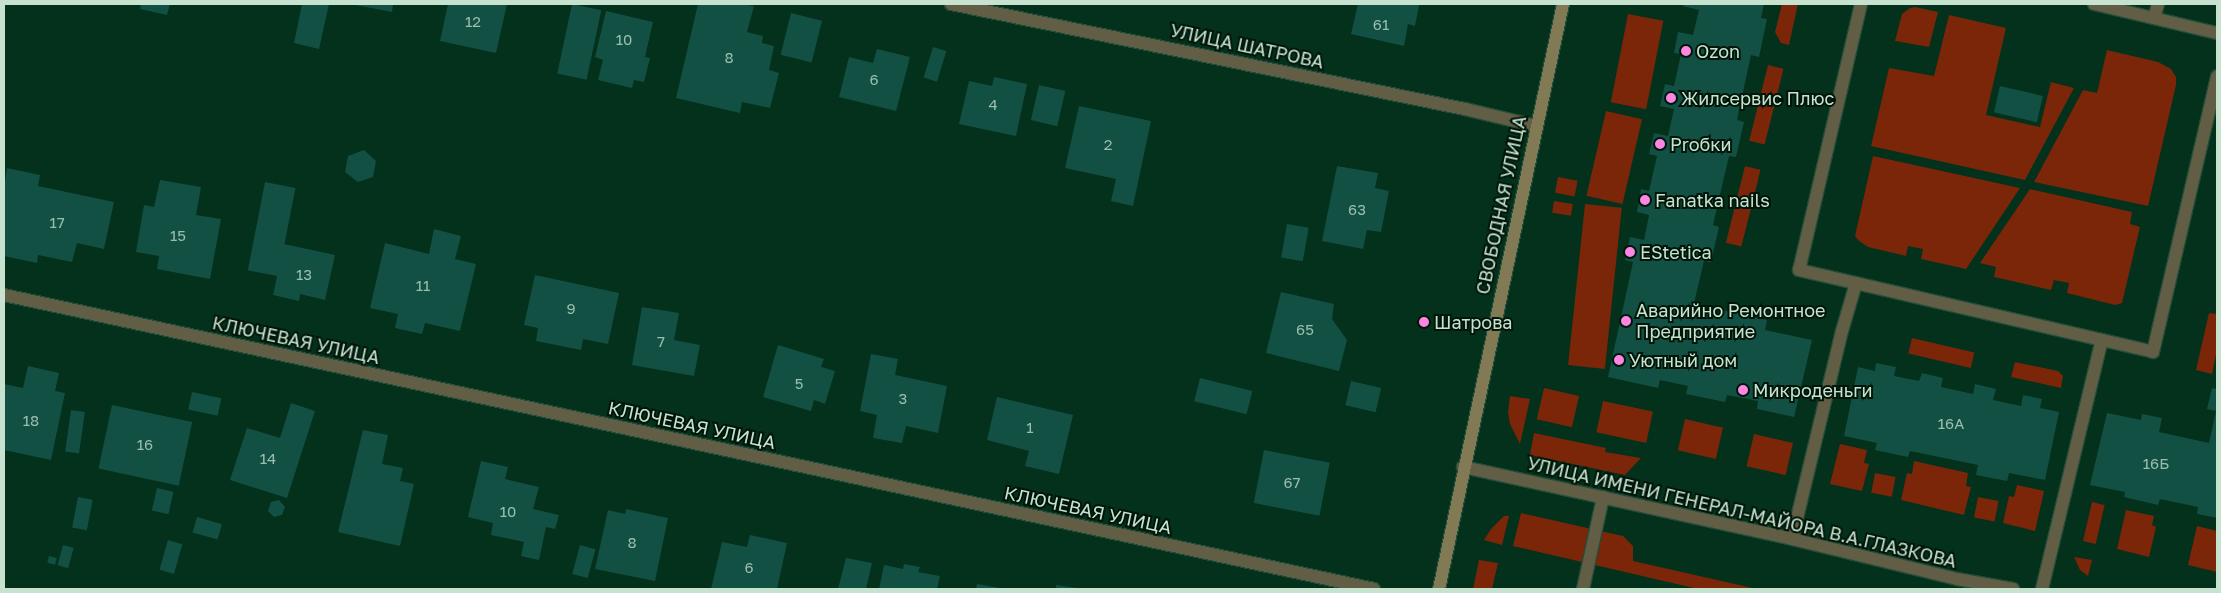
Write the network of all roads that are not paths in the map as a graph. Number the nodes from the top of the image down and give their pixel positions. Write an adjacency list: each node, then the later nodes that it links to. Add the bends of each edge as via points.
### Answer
1 (950, 4): 9 (street, УЛИЦА ШАТРОВА)
2 (1563, 4): 9 (main road, СВОБОДНАЯ УЛИЦА)
3 (1861, 4): 10 (street, via 1799,270)
4 (2094, 4): 6 (street)
5 (2158, 4): 6 (street)
6 (2154, 18): 7 (street)
7 (2217, 33)
8 (2217, 76): 12 (street, via 2152,352)
9 (1536, 126): 13 (main road, СВОБОДНАЯ УЛИЦА)
10 (1856, 283): 12 (street); 15 (street)
11 (4, 295): 17 (street, КЛЮЧЕВАЯ УЛИЦА)
12 (2102, 340): 21 (street)
13 (1463, 467): 14 (street, УЛИЦА ИМЕНИ ГЕНЕРАЛ-МАЙОРА В.А.ГЛАЗКОВА); 18 (main road, СВОБОДНАЯ УЛИЦА)
14 (1604, 497): 15 (street, УЛИЦА ИМЕНИ ГЕНЕРАЛ-МАЙОРА В.А.ГЛАЗКОВА); 19 (street)
15 (1792, 539): 16 (street, УЛИЦА ИМЕНИ ГЕНЕРАЛ-МАЙОРА В.А.ГЛАЗКОВА)
16 (1983, 586): 20 (street, УЛИЦА ИМЕНИ ГЕНЕРАЛ-МАЙОРА В.А.ГЛАЗКОВА)
17 (1374, 589)
18 (1438, 589)
19 (1583, 589)
20 (2013, 589)
21 (2042, 589)

